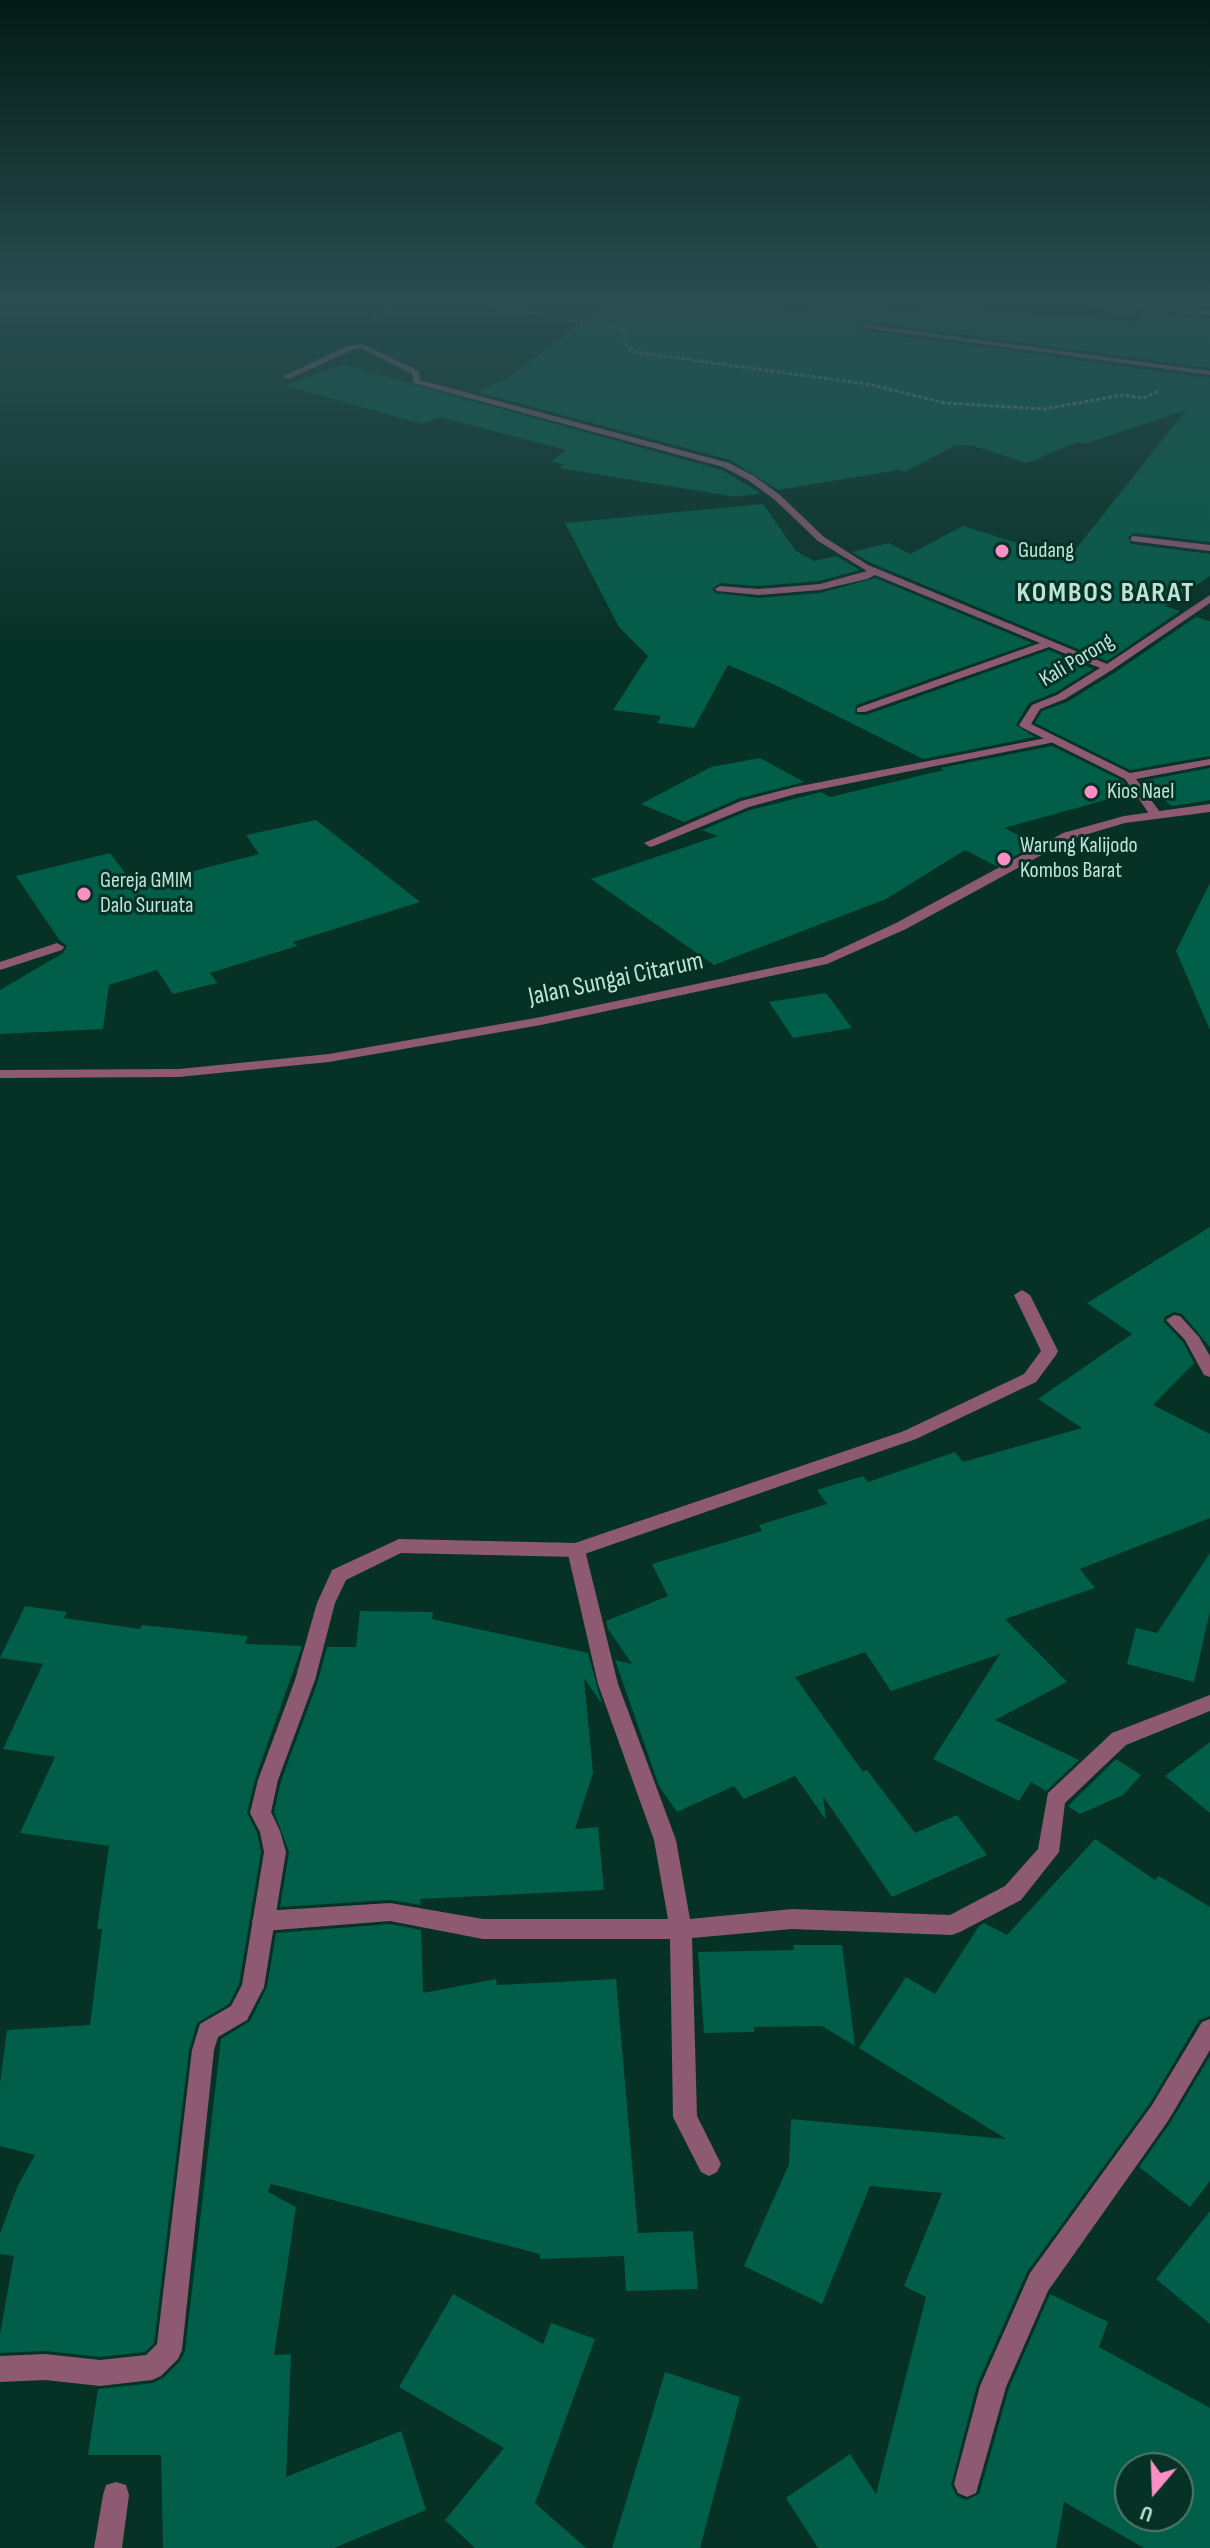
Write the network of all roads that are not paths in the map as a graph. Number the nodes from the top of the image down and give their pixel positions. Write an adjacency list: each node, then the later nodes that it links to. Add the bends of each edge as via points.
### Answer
1 (560, 420): 4 (street, via 726,465 777,497 821,539)
2 (1134, 539): 3 (street)
3 (1210, 548)
4 (874, 571): 5 (street, via 820,587); 7 (street)
5 (720, 589)
6 (1210, 598): 8 (street, Kali Porong)
7 (1051, 643): 8 (street); 9 (street)
8 (1108, 668): 10 (street, Kali Porong, via 1031,712 1025,725)
9 (861, 710)
10 (1051, 740): 12 (street, Kali Porong); 15 (street, via 795,791 745,804)
11 (1210, 762): 12 (street)
12 (1129, 777): 14 (street, Kali Porong)
13 (1210, 808): 14 (street, Jalan Sungai Citarum)
14 (1156, 815): 18 (street, Jalan Sungai Citarum, via 1067,836 827,960 541,1021 329,1058 179,1073)
15 (650, 843)
16 (57, 947): 17 (street)
17 (0, 966)
18 (0, 1074)
19 (1022, 1295): 22 (street, via 1050,1351 1030,1378 910,1435)
20 (1174, 1320): 21 (street, via 1191,1337)
21 (1210, 1371)
22 (576, 1550): 24 (street, via 399,1546 339,1575 260,1813 275,1852); 25 (street, via 608,1684 665,1840)
23 (1210, 1703): 25 (street, via 1119,1739 1055,1799 1048,1852 1013,1893 952,1925 792,1919)
24 (263, 1921): 25 (street, via 390,1912 483,1929); 28 (street, via 253,1987 239,2013 208,2031 203,2050 169,2350 152,2367 100,2373)
25 (681, 1929): 27 (street, via 685,2117)
26 (1210, 2029): 29 (street, via 1160,2113 1039,2282 993,2386)
27 (709, 2164)
28 (0, 2369)
29 (967, 2484)
30 (116, 2495): 31 (street)
31 (108, 2548)

